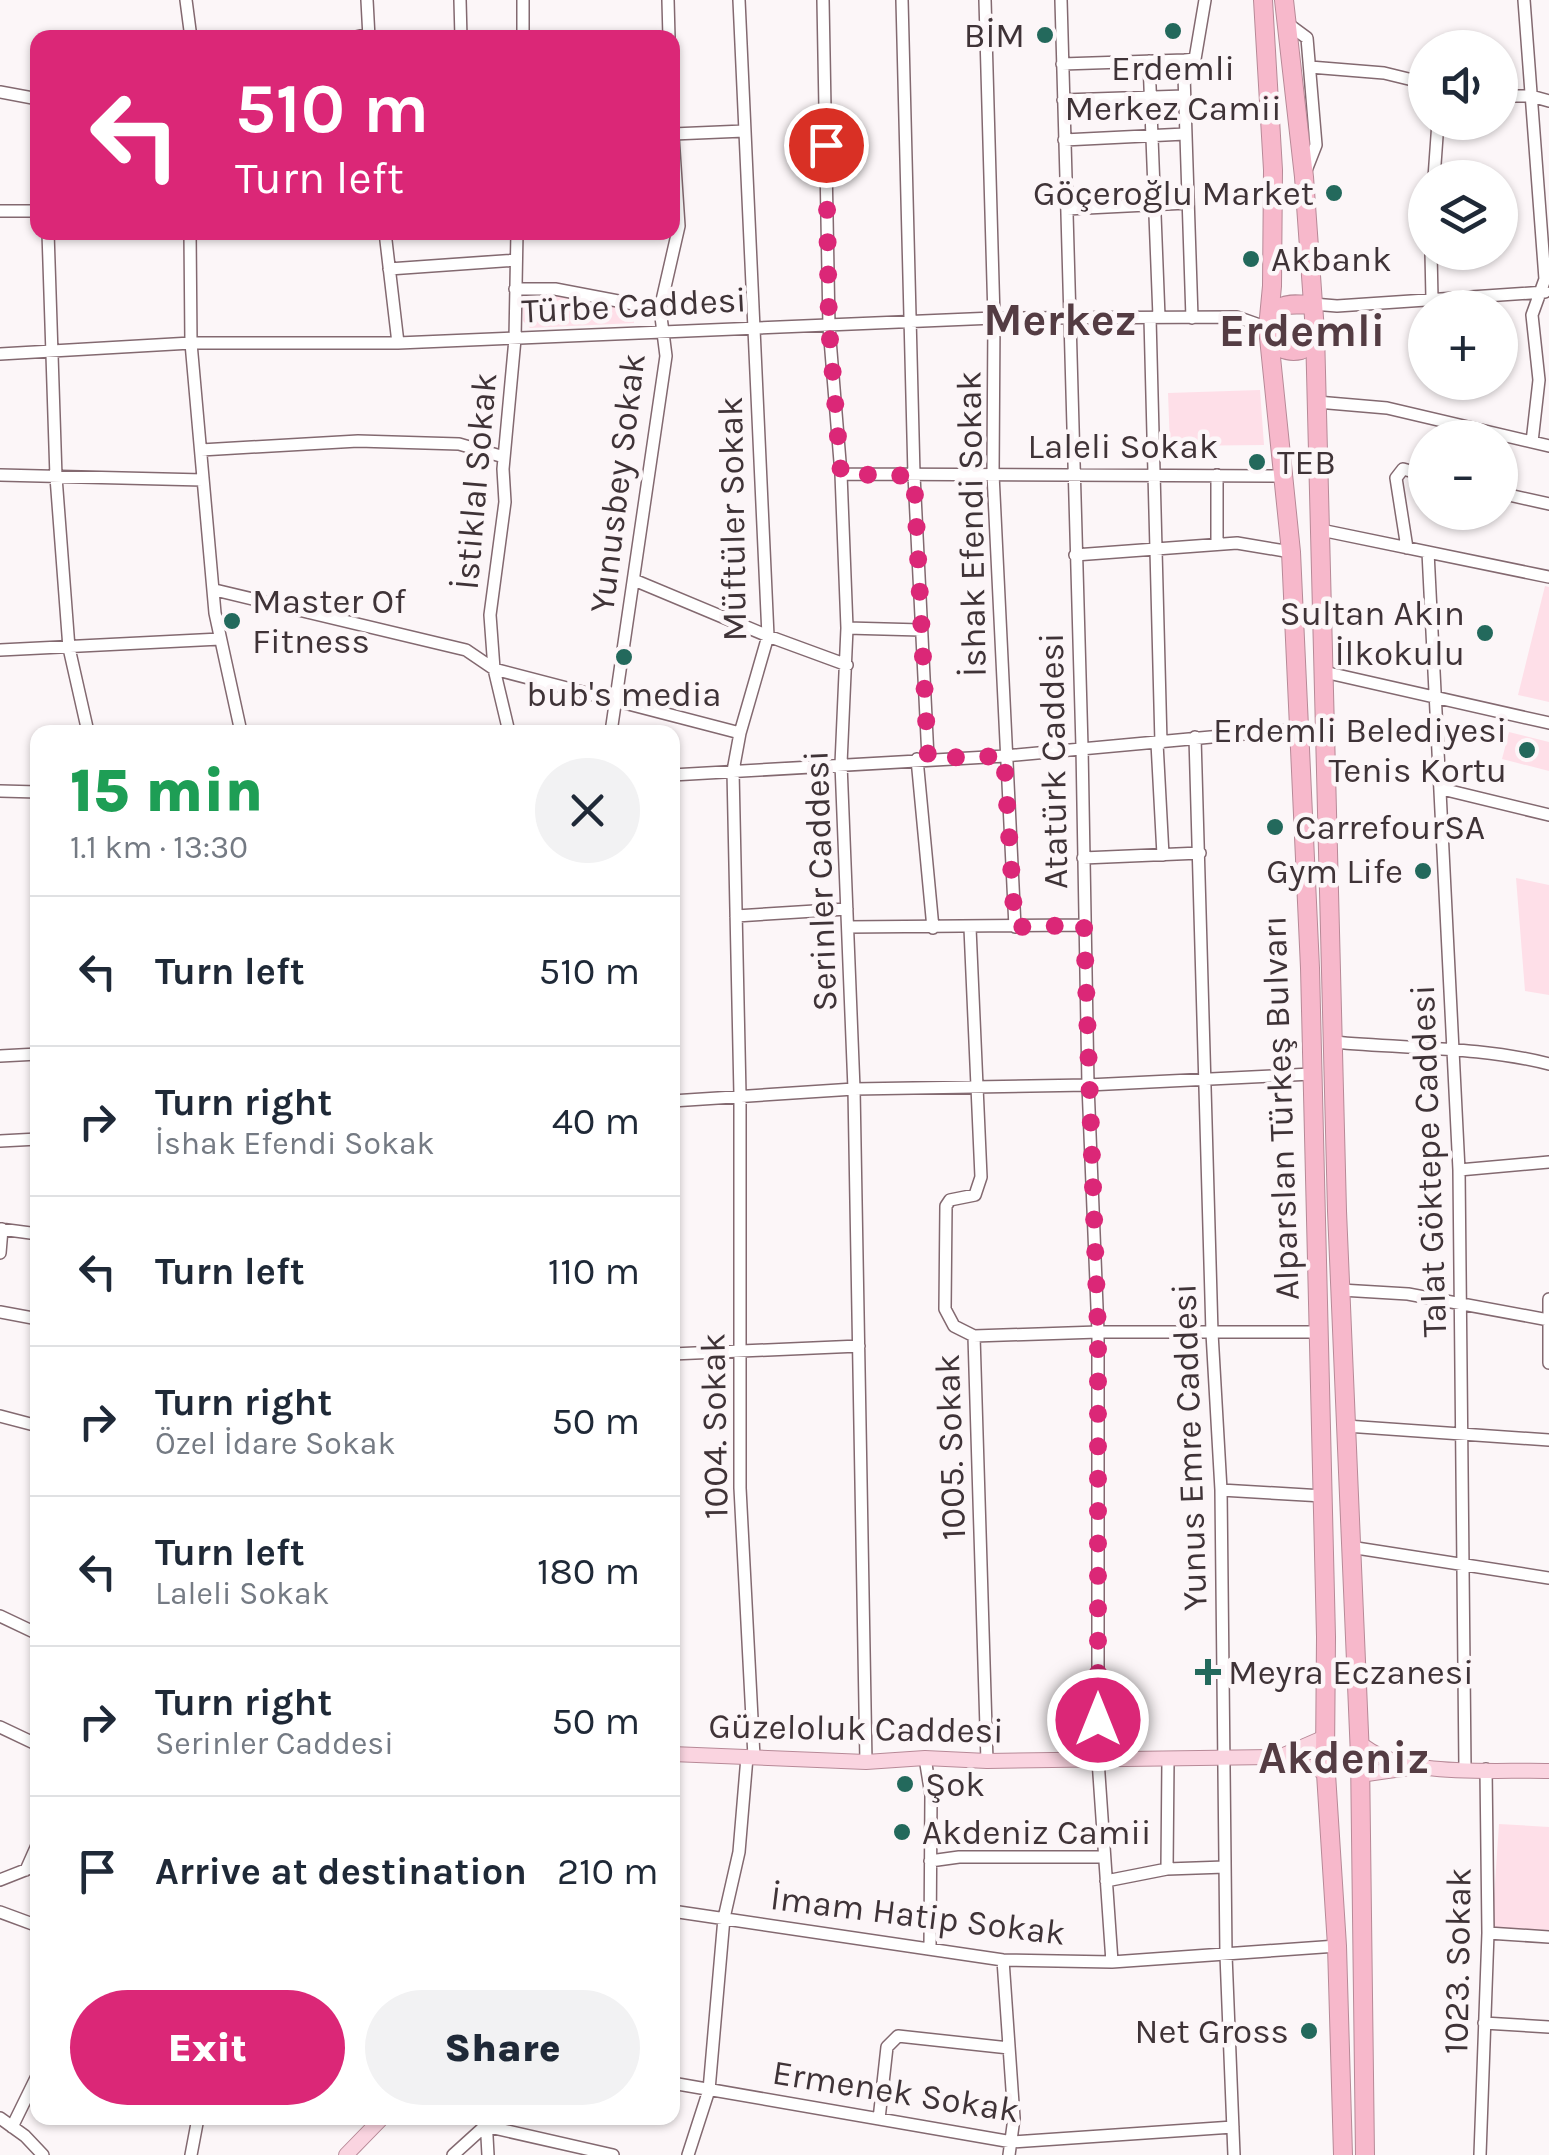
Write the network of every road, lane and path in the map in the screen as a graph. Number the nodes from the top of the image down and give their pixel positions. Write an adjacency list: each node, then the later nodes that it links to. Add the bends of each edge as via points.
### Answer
1 (186, 0): 16 (street)
2 (367, 0): 17 (street)
3 (460, 0): 18 (street)
4 (524, 0): 19 (street)
5 (668, 0): 20 (street)
6 (739, 0): 34 (street, Müftüler Sokak)
7 (824, 0): 64 (street, Serinler Caddesi)
8 (902, 0): 62 (street)
9 (985, 0): 58 (street, İshak Efendi Sokak)
10 (1061, 0): 23 (street, Atatürk Caddesi)
11 (1205, 0): 21 (street, via 1195,59)
12 (1263, 0): 65 (highway, Alparslan Türkeş Bulvarı, via 1273,170)
13 (1284, 0): 15 (highway, Alparslan Türkeş Bulvarı)
14 (1524, 0): 29 (street)
15 (1288, 24): 24 (street, via 1307,38); 39 (highway, Alparslan Türkeş Bulvarı)
16 (190, 30)
17 (369, 30)
18 (461, 30)
19 (523, 30)
20 (669, 30)
21 (1185, 60): 22 (street); 27 (street)
22 (1149, 61): 23 (street); 30 (street)
23 (1062, 64): 32 (street, Atatürk Caddesi)
24 (1310, 66): 25 (street); 39 (street, via 1316,145)
25 (1408, 79)
26 (0, 92): 31 (street)
27 (1184, 96): 30 (street); 36 (street)
28 (1518, 96): 29 (street)
29 (1531, 96): 33 (street); 53 (street)
30 (1150, 97): 32 (street); 37 (street)
31 (30, 98)
32 (1064, 100): 38 (street, Atatürk Caddesi)
33 (1549, 100)
34 (744, 131): 35 (street); 63 (street, Müftüler Sokak)
35 (680, 134)
36 (1186, 134): 37 (street); 40 (street)
37 (1152, 136): 38 (street); 41 (street)
38 (1064, 140): 42 (street, Atatürk Caddesi)
39 (1304, 178): 56 (highway, Alparslan Türkeş Bulvarı)
40 (1188, 203): 41 (street); 61 (street)
41 (1155, 205): 42 (street); 60 (street)
42 (1067, 209): 59 (street, Atatürk Caddesi)
43 (0, 211): 44 (street)
44 (30, 211)
45 (48, 240): 71 (street)
46 (190, 240): 70 (street)
47 (386, 240): 51 (street)
48 (517, 240): 50 (street, İstiklal Sokak)
49 (673, 240): 57 (street, Yunusbey Sokak)
50 (516, 260): 51 (street); 52 (street, İstiklal Sokak)
51 (389, 269): 69 (street)
52 (516, 289): 57 (street); 68 (street, İstiklal Sokak)
53 (1546, 292): 54 (street); 74 (street, via 1532,314 1539,380)
54 (1518, 294)
55 (1408, 302): 56 (street)
56 (1314, 304): 65 (highway, via 1279,308); 66 (highway, Alparslan Türkeş Bulvarı)
57 (660, 310): 67 (street, Yunusbey Sokak)
58 (994, 318): 59 (street, Türbe Caddesi); 62 (street, Türbe Caddesi); 81 (street, İshak Efendi Sokak)
59 (1072, 318): 60 (street, Türbe Caddesi); 79 (street, Atatürk Caddesi)
60 (1155, 318): 61 (street, Türbe Caddesi); 82 (street)
61 (1192, 318): 65 (street, Türbe Caddesi, via 1236,318)
62 (910, 322): 64 (street, Türbe Caddesi); 85 (street)
63 (755, 326): 64 (street, Türbe Caddesi); 67 (street, Türbe Caddesi); 103 (street, Müftüler Sokak)
64 (829, 327): 80 (street, Serinler Caddesi)
65 (1268, 328): 66 (highway, via 1273,343 1294,352 1308,346); 86 (highway, Alparslan Türkeş Bulvarı)
66 (1315, 332): 73 (highway, Alparslan Türkeş Bulvarı)
67 (661, 333): 68 (street, Türbe Caddesi); 99 (street, Yunusbey Sokak, via 666,356)
68 (515, 338): 69 (street, Türbe Caddesi); 77 (street, İstiklal Sokak)
69 (398, 343): 70 (street, Türbe Caddesi)
70 (191, 344): 71 (street, Türbe Caddesi); 76 (street)
71 (54, 351): 72 (street, Türbe Caddesi); 87 (street)
72 (0, 354)
73 (1317, 402): 74 (street, via 1387,408); 91 (highway, Alparslan Türkeş Bulvarı)
74 (1532, 442): 75 (street)
75 (1549, 446)
76 (201, 450): 77 (street, via 358,441 459,444); 88 (street)
77 (504, 457): 108 (street, İstiklal Sokak, via 490,615)
78 (1408, 470): 94 (street, via 1396,478)
79 (1074, 473): 81 (street, Laleli Sokak); 82 (street, Laleli Sokak); 97 (street, Atatürk Caddesi)
80 (841, 474): 85 (street, Laleli Sokak); 101 (street, Serinler Caddesi)
81 (993, 474): 85 (street, Laleli Sokak); 122 (street, İshak Efendi Sokak)
82 (1156, 474): 83 (street, Laleli Sokak); 93 (street)
83 (1217, 474): 86 (street, Laleli Sokak); 92 (street)
84 (0, 476): 87 (street)
85 (914, 476): 102 (street)
86 (1284, 476): 95 (highway, Alparslan Türkeş Bulvarı)
87 (56, 477): 88 (street); 105 (street)
88 (202, 480): 100 (street)
89 (1518, 496): 90 (street)
90 (1549, 504)
91 (1320, 530): 94 (street); 109 (highway, Alparslan Türkeş Bulvarı)
92 (1217, 544): 93 (street); 95 (street)
93 (1156, 548): 97 (street); 120 (street)
94 (1407, 548): 96 (street)
95 (1290, 552): 117 (highway, Alparslan Türkeş Bulvarı)
96 (1428, 552): 98 (street); 110 (street, Talat Göktepe Caddesi)
97 (1076, 555): 121 (street, Atatürk Caddesi)
98 (1549, 577)
99 (634, 580): 103 (street); 111 (street, Yunusbey Sokak)
100 (215, 590): 104 (street); 108 (street, via 466,650)
101 (847, 628): 102 (street); 107 (street, Serinler Caddesi)
102 (921, 630): 123 (street)
103 (768, 636): 107 (street); 118 (street, Müftüler Sokak)
104 (220, 639): 105 (street); 114 (street)
105 (69, 648): 106 (street); 113 (street)
106 (0, 650)
107 (847, 665): 124 (street, Serinler Caddesi)
108 (494, 669): 111 (street); 115 (street, İstiklal Sokak)
109 (1324, 672): 110 (street); 141 (highway, Alparslan Türkeş Bulvarı)
110 (1437, 697): 112 (street); 127 (street, Talat Göktepe Caddesi)
111 (614, 700): 116 (street, Yunusbey Sokak); 118 (street)
112 (1549, 723)
113 (86, 725)
114 (239, 725)
115 (506, 725)
116 (612, 725)
117 (1298, 729): 119 (street); 146 (highway, Alparslan Türkeş Bulvarı)
118 (740, 734): 125 (street, Müftüler Sokak)
119 (1195, 737): 120 (street); 131 (street, Yunus Emre Caddesi)
120 (1159, 743): 121 (street); 132 (street)
121 (1082, 747): 122 (street); 133 (street, Atatürk Caddesi)
122 (1004, 756): 123 (street); 138 (street, İshak Efendi Sokak)
123 (922, 758): 124 (street); 139 (street)
124 (841, 764): 125 (street); 134 (street, Serinler Caddesi)
125 (733, 771): 126 (street); 135 (street, Müftüler Sokak)
126 (680, 774)
127 (1442, 788): 130 (street); 142 (street, Talat Göktepe Caddesi)
128 (0, 791): 129 (street)
129 (30, 792)
130 (1549, 815)
131 (1200, 853): 132 (street); 147 (street, Yunus Emre Caddesi)
132 (1162, 855): 133 (street)
133 (1083, 858): 136 (street, Atatürk Caddesi)
134 (847, 909): 135 (street); 137 (street, Serinler Caddesi)
135 (736, 916): 151 (street, Müftüler Sokak)
136 (1084, 925): 138 (street); 148 (street, Atatürk Caddesi)
137 (848, 927): 139 (street); 150 (street, Serinler Caddesi)
138 (1015, 927): 140 (street)
139 (933, 928): 140 (street)
140 (970, 928): 149 (street, 1005. Sokak)
141 (1334, 1042): 142 (street); 160 (highway, Alparslan Türkeş Bulvarı)
142 (1454, 1049): 145 (street); 156 (street, Talat Göktepe Caddesi)
143 (30, 1054): 144 (street)
144 (0, 1056)
145 (1549, 1064)
146 (1312, 1074): 147 (street); 167 (highway, Alparslan Türkeş Bulvarı)
147 (1205, 1081): 148 (street); 168 (street, Yunus Emre Caddesi)
148 (1088, 1085): 149 (street); 166 (street, Atatürk Caddesi)
149 (976, 1088): 150 (street); 169 (street, 1005. Sokak, via 981,1176 975,1196 946,1206 945,1308 954,1326)
150 (854, 1089): 151 (street); 170 (street, Serinler Caddesi)
151 (740, 1094): 152 (street); 171 (street, 1004. Sokak)
152 (680, 1101)
153 (30, 1140): 154 (street)
154 (0, 1142)
155 (1549, 1162): 156 (street)
156 (1459, 1170): 162 (street, Talat Göktepe Caddesi)
157 (1, 1229): 158 (street); 159 (street)
158 (30, 1233)
159 (0, 1253)
160 (1342, 1290): 162 (street); 176 (highway, Alparslan Türkeş Bulvarı)
161 (1549, 1299): 165 (street)
162 (1460, 1304): 165 (street); 177 (street, Talat Göktepe Caddesi)
163 (0, 1312): 164 (street)
164 (30, 1318)
165 (1548, 1320): 173 (street)
166 (1098, 1332): 168 (street); 169 (street); 195 (street, Atatürk Caddesi)
167 (1320, 1332): 168 (street); 180 (highway, Alparslan Türkeş Bulvarı)
168 (1212, 1333): 179 (street, Yunus Emre Caddesi)
169 (974, 1336): 197 (street, 1005. Sokak)
170 (859, 1346): 171 (street); 198 (street, Serinler Caddesi)
171 (740, 1350): 172 (street); 191 (street, 1004. Sokak)
172 (680, 1354)
173 (1549, 1362)
174 (0, 1416): 175 (street)
175 (30, 1424)
176 (1346, 1426): 177 (street); 181 (highway, Alparslan Türkeş Bulvarı)
177 (1462, 1434): 178 (street); 182 (street, Talat Göktepe Caddesi)
178 (1549, 1440)
179 (1221, 1490): 180 (street); 194 (street, Yunus Emre Caddesi)
180 (1323, 1496): 187 (highway, Alparslan Türkeş Bulvarı)
181 (1350, 1547): 182 (street); 189 (highway, Alparslan Türkeş Bulvarı)
182 (1463, 1564): 183 (street); 200 (street, Talat Göktepe Caddesi)
183 (1549, 1578)
184 (0, 1616): 185 (street)
185 (30, 1630)
186 (0, 1727): 188 (street)
187 (1325, 1736): 189 (highway, via 1342,1733); 192 (main road, Güzeloluk Caddesi); 203 (highway, Alparslan Türkeş Bulvarı)
188 (30, 1741)
189 (1358, 1741): 199 (main road, via 1371,1754); 204 (highway, Alparslan Türkeş Bulvarı)
190 (680, 1754): 191 (main road, Güzeloluk Caddesi)
191 (750, 1757): 198 (main road, Güzeloluk Caddesi); 214 (street, 1004. Sokak)
192 (1279, 1757): 194 (main road, Güzeloluk Caddesi); 203 (main road, Güzeloluk Caddesi)
193 (925, 1758): 197 (main road, Güzeloluk Caddesi); 198 (main road, Güzeloluk Caddesi); 206 (street)
194 (1224, 1759): 196 (main road, Güzeloluk Caddesi); 207 (street, Yunus Emre Caddesi)
195 (1098, 1760): 196 (main road, Güzeloluk Caddesi); 197 (main road, Güzeloluk Caddesi); 205 (street, Atatürk Caddesi)
196 (1168, 1760): 209 (street)
197 (987, 1761)
198 (866, 1762)
199 (1415, 1766): 200 (main road); 204 (main road)
200 (1465, 1768): 201 (main road)
201 (1486, 1769): 202 (main road); 216 (street, 1023. Sokak)
202 (1549, 1771)
203 (1326, 1772): 204 (highway); 218 (highway, Alparslan Türkeş Bulvarı)
204 (1360, 1774): 248 (highway, Alparslan Türkeş Bulvarı)
205 (1104, 1856): 206 (street); 211 (street, Atatürk Caddesi)
206 (930, 1861): 219 (street)
207 (1225, 1867): 209 (street); 220 (street, Yunus Emre Caddesi)
208 (30, 1869): 210 (street)
209 (1167, 1870): 211 (street)
210 (0, 1880)
211 (1106, 1880): 222 (street, Atatürk Caddesi)
212 (0, 1912): 215 (street)
213 (680, 1912): 214 (street, İmam Hatip Sokak)
214 (724, 1918): 219 (street, İmam Hatip Sokak); 228 (street, 1004. Sokak)
215 (30, 1923)
216 (1488, 1932): 217 (street); 223 (street, 1023. Sokak)
217 (1549, 1937)
218 (1337, 1946): 220 (street, İmam Hatip Sokak); 247 (highway, Alparslan Türkeş Bulvarı)
219 (930, 1948): 221 (street, İmam Hatip Sokak)
220 (1226, 1954): 222 (street, İmam Hatip Sokak); 237 (street, Yunus Emre Caddesi)
221 (1003, 1960): 222 (street, İmam Hatip Sokak); 225 (street)
222 (1112, 1962)
223 (1484, 2023): 224 (street); 249 (street, 1023. Sokak)
224 (1549, 2026)
225 (1008, 2048): 230 (street, via 898,2036 886,2047); 238 (street)
226 (680, 2084): 228 (street, Ermenek Sokak)
227 (30, 2090): 236 (street)
228 (710, 2090): 230 (street, Ermenek Sokak); 245 (street, 1004. Sokak)
229 (0, 2118): 236 (street)
230 (879, 2119): 238 (street, Ermenek Sokak)
231 (197, 2125): 240 (street)
232 (375, 2125): 241 (main road)
233 (483, 2125): 242 (street)
234 (486, 2125): 243 (street)
235 (498, 2125): 244 (street)
236 (12, 2127): 239 (street)
237 (1233, 2128): 238 (street, Ermenek Sokak); 246 (street, Yunus Emre Caddesi)
238 (1011, 2148)
239 (43, 2155)
240 (191, 2155)
241 (346, 2155)
242 (453, 2155)
243 (488, 2155)
244 (613, 2155)
245 (688, 2155)
246 (1234, 2155)
247 (1343, 2155)
248 (1365, 2155)
249 (1480, 2155)

